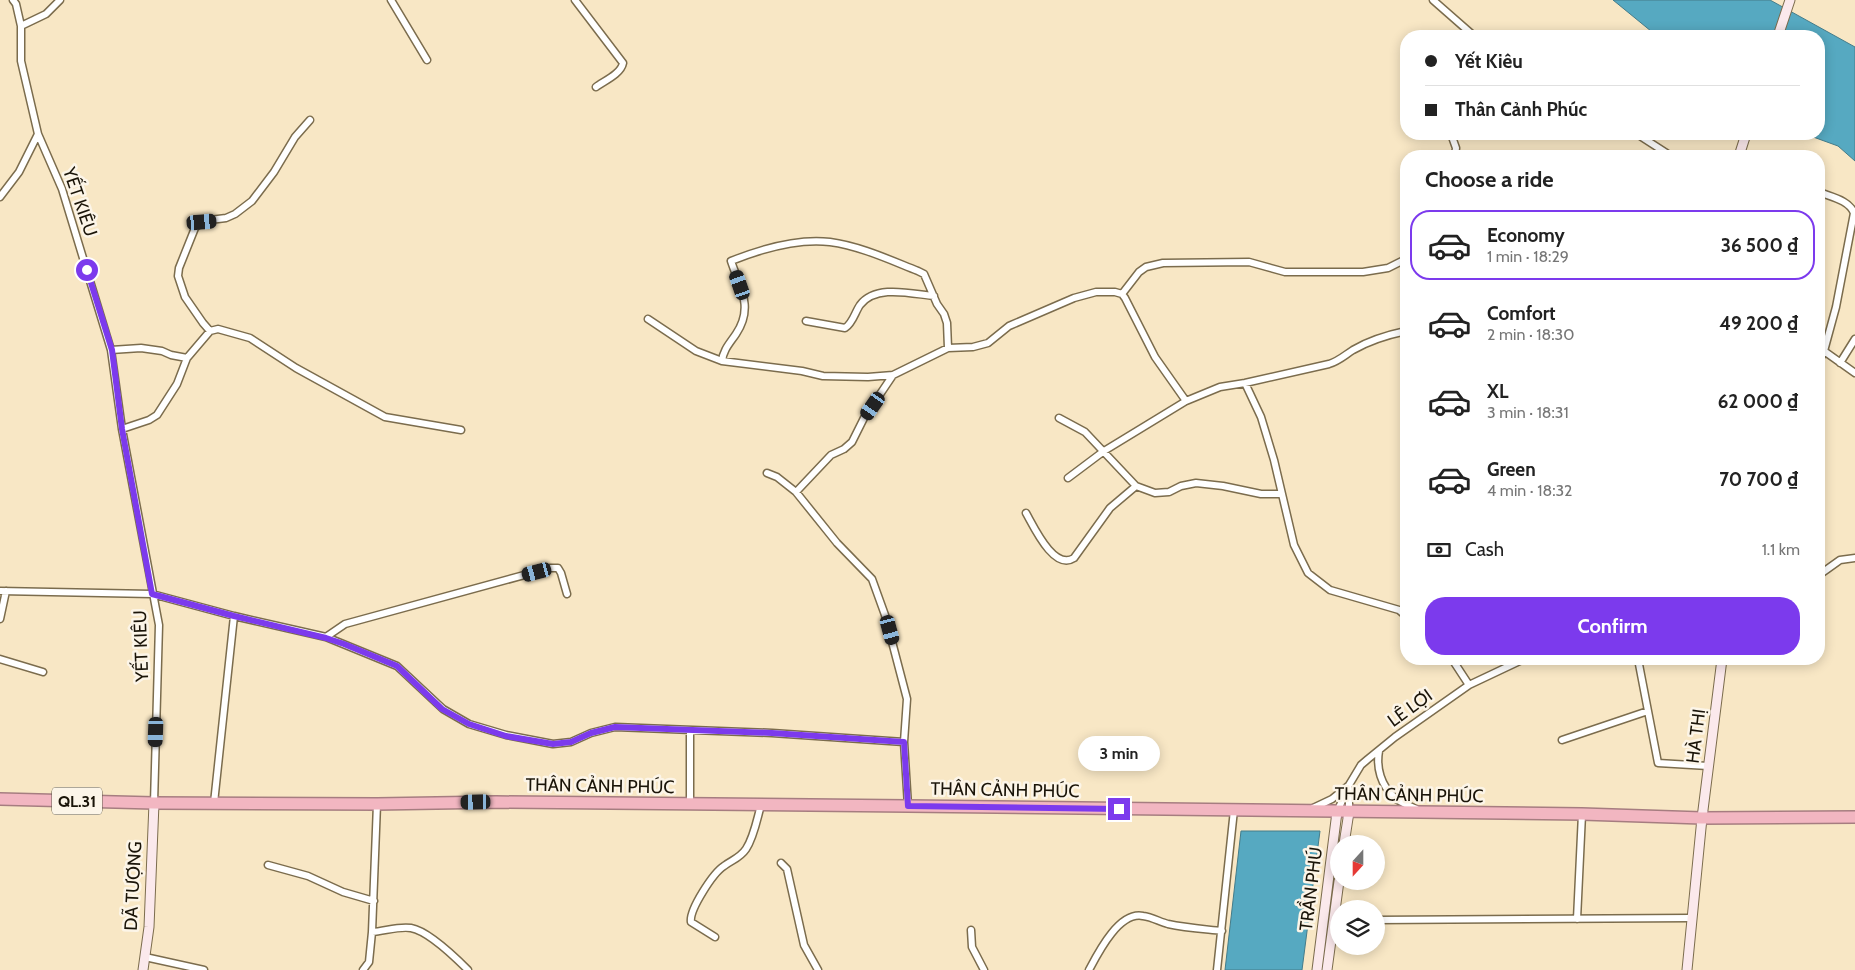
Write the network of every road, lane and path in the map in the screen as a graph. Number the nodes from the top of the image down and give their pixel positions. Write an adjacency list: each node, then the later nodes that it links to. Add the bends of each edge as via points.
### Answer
1 (13, 0): 7 (street, YẾT KIÊU)
2 (60, 0): 7 (street, via 46,14)
3 (391, 0): 10 (street)
4 (575, 0): 11 (street, via 623,63 620,70)
5 (1433, 0): 8 (street)
6 (1790, 0): 9 (street)
7 (21, 26): 13 (street, YẾT KIÊU, via 21,61)
8 (1467, 30)
9 (1780, 30)
10 (427, 60)
11 (596, 87)
12 (310, 120): 23 (street, via 252,201 235,214 202,222 195,228 178,276 185,297)
13 (38, 134): 17 (street, via 19,172); 28 (street, YẾT KIÊU, via 62,189)
14 (1646, 140): 15 (street)
15 (1662, 150)
16 (1825, 194): 26 (street, via 1842,201 1854,213)
17 (0, 197)
18 (1400, 262): 19 (street, via 1388,268 1363,272 1285,272 1249,262 1163,263 1139,272)
19 (1122, 294): 27 (street, via 1096,292 1074,298 1009,326 988,343); 36 (street, via 1155,356)
20 (934, 296): 22 (street, via 904,292 876,295 859,306 845,328); 27 (street, via 947,322); 31 (street, via 924,274 918,270 843,245 789,243 756,251 731,261 746,301 745,316 723,352)
21 (648, 319): 31 (street, via 696,351)
22 (806, 321)
23 (210, 331): 30 (street); 39 (street, via 225,330 250,338 296,368 385,417)
24 (1400, 332): 35 (street, via 1382,336 1338,361)
25 (1855, 339): 32 (street)
26 (1825, 347)
27 (948, 348): 34 (street)
28 (112, 350): 30 (street, via 141,348); 38 (street, YẾT KIÊU)
29 (1825, 352): 32 (street)
30 (187, 358): 38 (street, via 157,415)
31 (722, 361): 34 (street, via 823,376)
32 (1840, 363): 33 (street)
33 (1855, 373)
34 (893, 375): 44 (street, via 852,442 844,450 831,455)
35 (1245, 384): 36 (street, via 1220,387); 45 (street, via 1261,417)
36 (1186, 401): 40 (street)
37 (1059, 418): 40 (street, via 1085,432)
38 (122, 429): 50 (street, YẾT KIÊU)
39 (461, 430)
40 (1104, 451): 42 (street); 43 (street)
41 (767, 473): 44 (street)
42 (1068, 478)
43 (1136, 486): 45 (street, via 1155,493 1169,492 1196,482 1261,494); 46 (street, via 1110,508 1069,561 1062,560 1041,541)
44 (796, 492): 66 (street, via 837,543 872,579 885,614 907,699)
45 (1281, 494): 52 (street, via 1294,545 1308,573 1330,590)
46 (1026, 513)
47 (1855, 558): 48 (street, via 1840,560)
48 (1825, 570)
49 (3, 591): 50 (street); 54 (street)
50 (152, 594): 53 (street); 71 (street, YẾT KIÊU, via 159,625)
51 (567, 594): 55 (street, via 561,572 558,568 550,568 345,624)
52 (1400, 612)
53 (234, 616): 55 (street); 72 (street)
54 (0, 619)
55 (326, 638): 64 (street, via 397,666 442,709 469,724 506,736 553,744 571,742 615,727)
56 (0, 659): 61 (street)
57 (1456, 665): 62 (street)
58 (1511, 665): 62 (street, LÊ LỢI)
59 (1639, 665): 63 (street)
60 (1721, 665): 68 (street, HÀ THỊ)
61 (43, 672)
62 (1469, 684): 67 (street, LÊ LỢI)
63 (1648, 711): 65 (street); 68 (street, via 1658,763)
64 (690, 730): 66 (street); 74 (street)
65 (1562, 740)
66 (904, 742): 76 (street)
67 (1379, 750): 69 (street, LÊ LỢI, via 1361,765); 80 (street, via 1382,781 1395,799)
68 (1708, 766): 83 (street, HÀ THỊ)
69 (1349, 785): 78 (street, via 1332,799); 79 (street); 79 (street)
70 (0, 799): 71 (highway, QL.31)
71 (154, 803): 72 (highway, THÂN CẢNH PHÚC / QL.31); 98 (street, DÃ TƯỢNG)
72 (214, 803): 73 (highway, THÂN CẢNH PHÚC / QL.31)
73 (377, 804): 74 (highway, THÂN CẢNH PHÚC / QL.31); 87 (street)
74 (690, 805): 75 (highway, THÂN CẢNH PHÚC / QL.31)
75 (762, 805): 76 (highway, THÂN CẢNH PHÚC / QL.31); 96 (street, via 745,850 716,873 690,917 692,922)
76 (908, 806): 77 (highway, THÂN CẢNH PHÚC / QL.31)
77 (1234, 810): 78 (highway, THÂN CẢNH PHÚC / QL.31); 94 (street)
78 (1306, 811): 79 (highway, THÂN CẢNH PHÚC / QL.31)
79 (1343, 812): 80 (highway, THÂN CẢNH PHÚC / QL.31); 84 (street, TRẦN PHÚ); 91 (street, TRẦN PHÚ)
80 (1424, 812): 81 (highway, THÂN CẢNH PHÚC / QL.31)
81 (1582, 814): 83 (highway, THÂN CẢNH PHÚC / QL.31); 89 (street)
82 (1855, 817): 83 (highway, THÂN CẢNH PHÚC / QL.31)
83 (1702, 818): 88 (street, HÀ THỊ)
84 (1344, 835)
85 (781, 863): 103 (street, via 786,869 804,945)
86 (268, 865): 87 (street)
87 (374, 901): 95 (street)
88 (1692, 918): 89 (street); 109 (street, HÀ THỊ)
89 (1577, 919): 90 (street)
90 (1385, 920)
91 (1322, 921): 92 (street); 107 (street, TRẦN PHÚ)
92 (1330, 921)
93 (971, 930): 104 (street, via 972,947)
94 (1222, 931): 105 (street, via 1136,916 1111,932); 106 (street)
95 (372, 932): 101 (street, via 369,962); 102 (street, via 413,928 429,937)
96 (714, 937)
97 (1330, 955): 108 (street, TRẦN PHÚ)
98 (145, 958): 99 (street, DÃ TƯỢNG); 100 (street)
99 (143, 970)
100 (204, 970)
101 (363, 970)
102 (468, 970)
103 (818, 970)
104 (984, 970)
105 (1089, 970)
106 (1217, 970)
107 (1317, 970)
108 (1328, 970)
109 (1687, 970)

